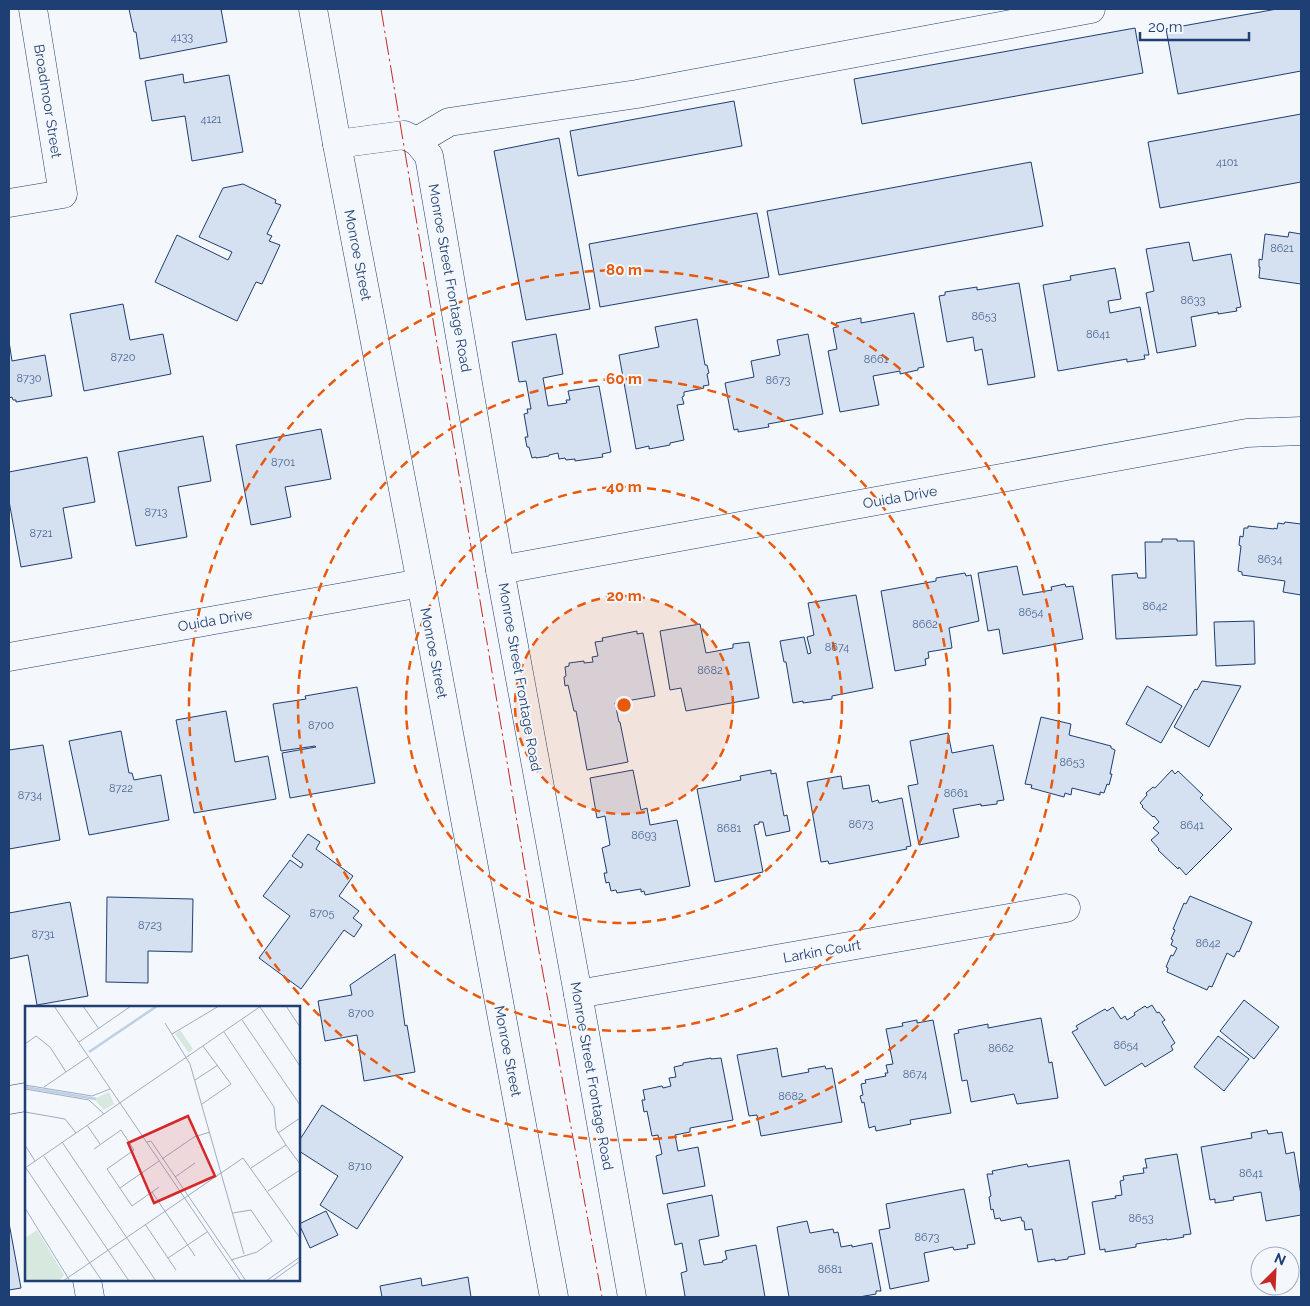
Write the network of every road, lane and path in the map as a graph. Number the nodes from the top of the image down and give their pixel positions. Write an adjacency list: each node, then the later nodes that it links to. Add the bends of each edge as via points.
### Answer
1 (32, 9): 6 (street, Broadmoor Street, via 63,194)
2 (314, 9): 5 (street, Monroe Street)
3 (1091, 9): 4 (street, via 637,94 449,122)
4 (418, 141): 5 (street, via 404,135); 8 (street, Monroe Street Frontage Road, via 429,156)
5 (337, 144): 9 (street, Monroe Street)
6 (9, 203)
7 (1301, 431): 8 (street, Ouida Drive, via 1247,433)
8 (500, 570): 12 (street, Monroe Street Frontage Road)
9 (421, 584): 10 (street, Ouida Drive); 17 (street, Monroe Street)
10 (9, 657)
11 (1066, 908): 12 (street, Larkin Court)
12 (578, 994): 18 (street, Monroe Street Frontage Road)
13 (25, 1097): 14 (street)
14 (9, 1100)
15 (87, 1281): 16 (street)
16 (90, 1297)
17 (554, 1297)
18 (632, 1297)

